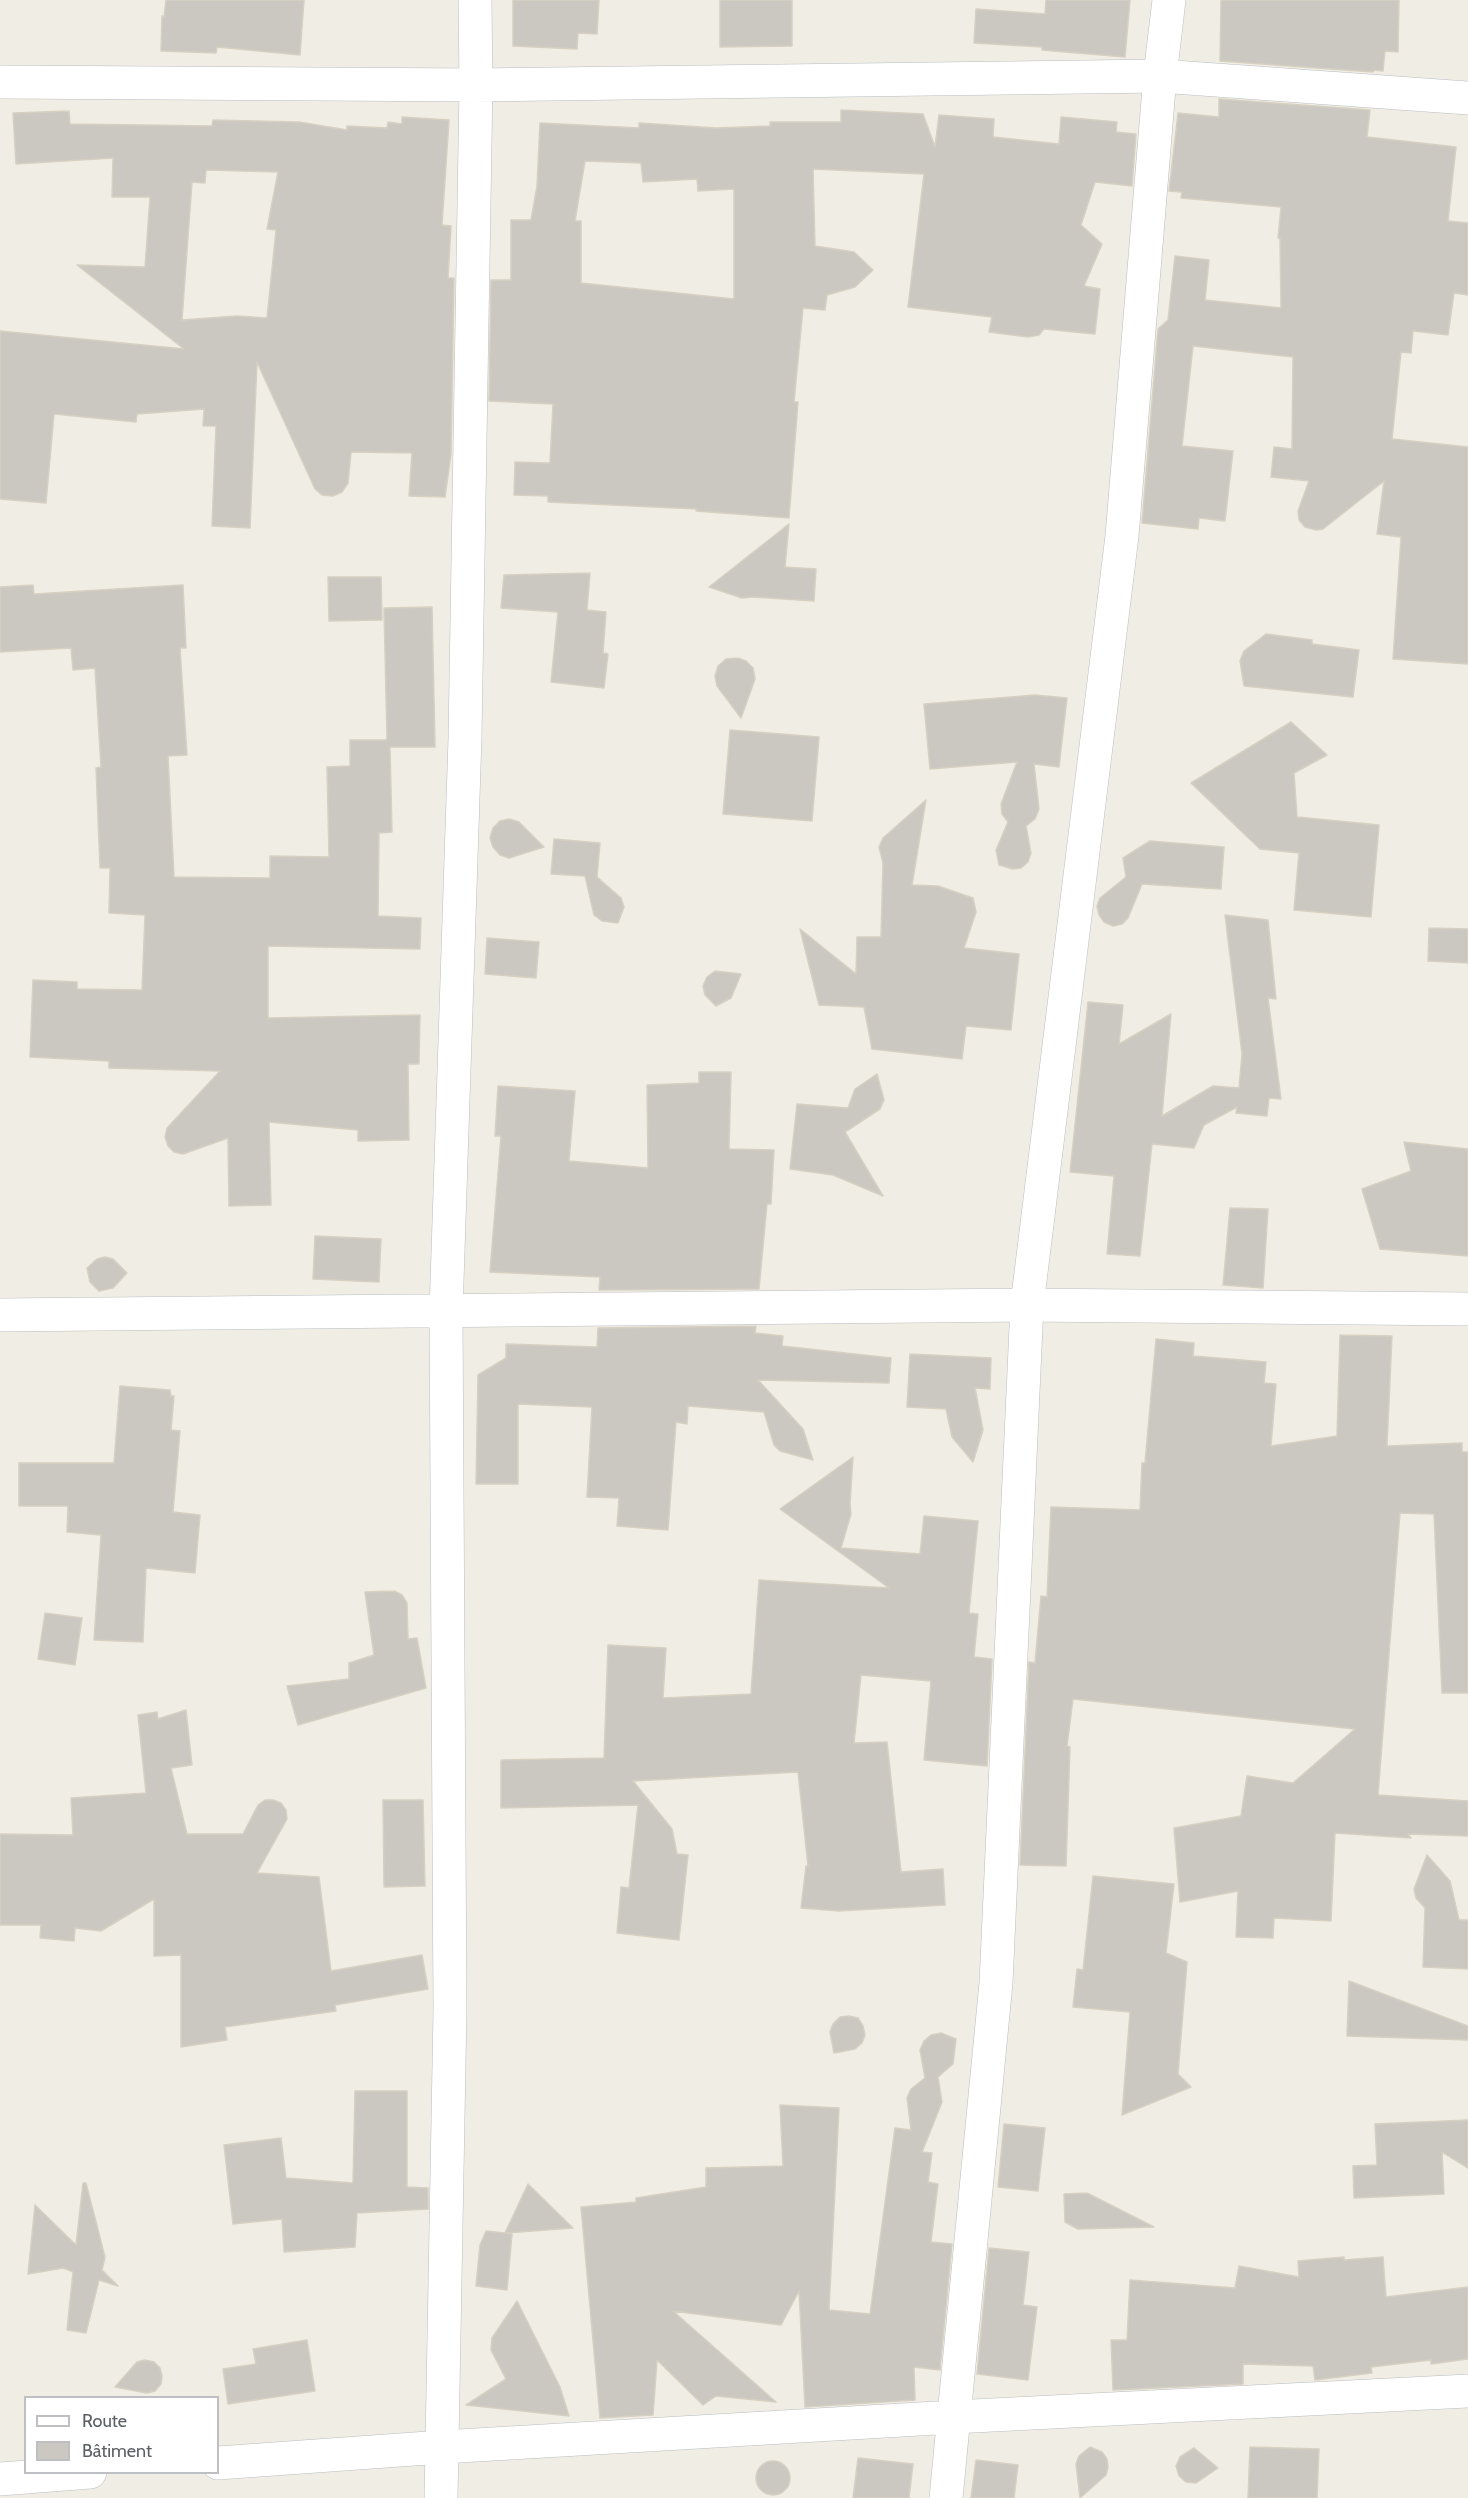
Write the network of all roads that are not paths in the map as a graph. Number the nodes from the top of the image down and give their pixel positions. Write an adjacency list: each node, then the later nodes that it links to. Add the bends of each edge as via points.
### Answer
1 (476, 0): 5 (street)
2 (1169, 0): 3 (street)
3 (1160, 76): 5 (street); 6 (street); 7 (street, via 1122,536)
4 (0, 82): 5 (street)
5 (476, 85): 9 (street, via 465,726)
6 (1468, 98)
7 (1027, 1305): 8 (street); 9 (street); 12 (street, via 996,1983)
8 (1468, 1309)
9 (446, 1312): 10 (street); 13 (street, via 450,2010)
10 (0, 1315)
11 (1468, 2391): 12 (street)
12 (952, 2416): 13 (street); 18 (street)
13 (442, 2447): 14 (street); 17 (street)
14 (219, 2463)
15 (64, 2474): 16 (street)
16 (0, 2479)
17 (441, 2498)
18 (946, 2498)

